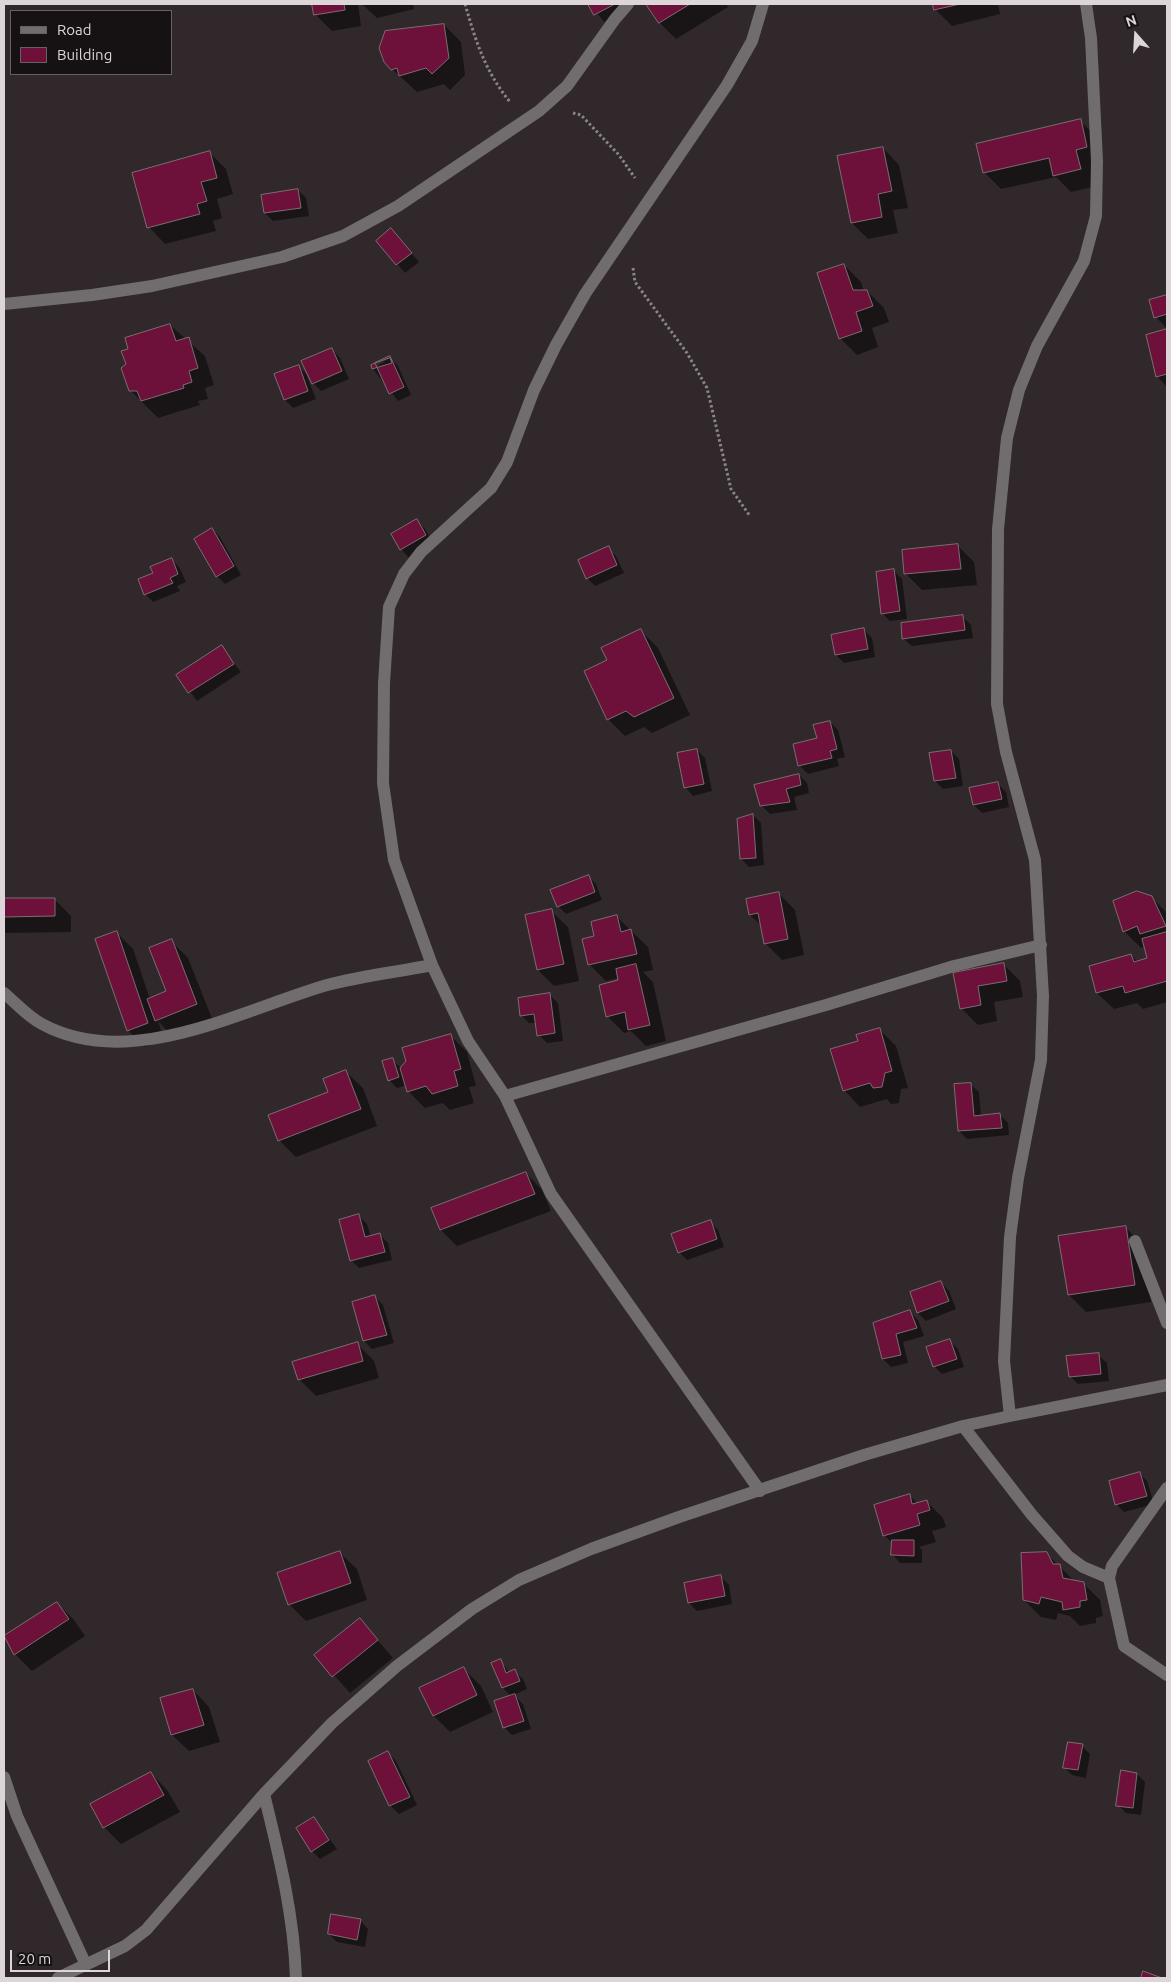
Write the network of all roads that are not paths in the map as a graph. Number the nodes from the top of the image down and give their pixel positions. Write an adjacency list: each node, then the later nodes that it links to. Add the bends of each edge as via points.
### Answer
1 (628, 4): 4 (street, via 567,86 545,106 398,206 343,236 282,257 152,286)
2 (763, 4): 6 (street, via 752,41 727,85 585,294 556,345 534,390 507,462 491,488 421,552 404,574 389,607 383,783 394,860)
3 (1086, 4): 5 (street, via 1097,161 1096,216 1084,261 1037,346 1018,390 1007,438 998,529 997,704 1034,860)
4 (4, 304)
5 (1041, 945): 8 (street, via 954,966); 12 (street, via 1041,1060 1010,1238 1004,1361)
6 (432, 965): 7 (street, via 328,985 202,1027 128,1043 78,1038 41,1024); 8 (street, via 468,1040)
7 (4, 993)
8 (505, 1096): 15 (street, via 551,1194)
9 (1134, 1241): 10 (street)
10 (1167, 1324)
11 (1167, 1385): 12 (street)
12 (1010, 1416): 13 (street)
13 (963, 1426): 15 (street, via 864,1455); 16 (street, via 1068,1556 1083,1567)
14 (1167, 1488): 16 (street, via 1112,1566)
15 (760, 1491): 19 (street, via 661,1523 519,1580 472,1609 397,1666 332,1723)
16 (1109, 1578): 17 (street, via 1124,1646)
17 (1167, 1675)
18 (4, 1777): 20 (street, via 17,1816)
19 (264, 1794): 20 (street, via 146,1930 125,1946); 22 (street, via 284,1872)
20 (86, 1965): 21 (street)
21 (58, 1978)
22 (296, 1978)

